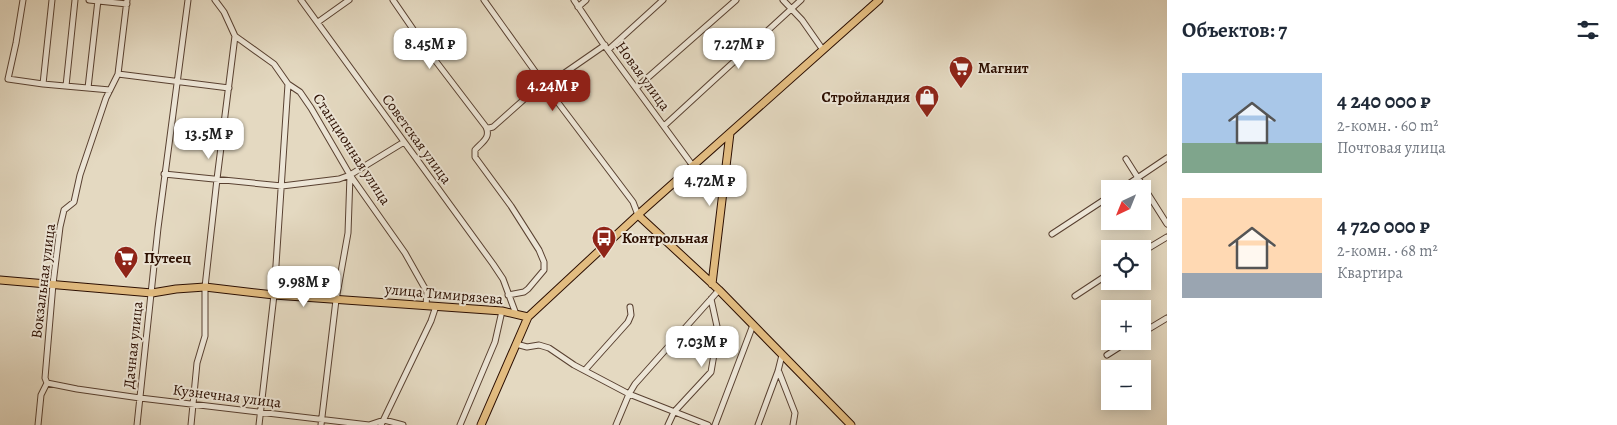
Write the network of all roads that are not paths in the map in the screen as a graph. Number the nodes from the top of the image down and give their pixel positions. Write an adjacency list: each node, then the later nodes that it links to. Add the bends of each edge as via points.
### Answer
1 (23, 0): 28 (street, via 8,78)
2 (52, 0): 28 (street)
3 (75, 0): 31 (street)
4 (89, 0): 5 (street)
5 (98, 0): 19 (street); 32 (street)
6 (188, 0): 27 (street, Дачная улица)
7 (215, 0): 23 (street, Станционная улица)
8 (302, 0): 22 (street, Советская улица)
9 (349, 0): 22 (street)
10 (393, 0): 37 (street)
11 (484, 0): 30 (street)
12 (574, 0): 20 (street, Новая улица)
13 (586, 0): 20 (street)
14 (663, 0): 24 (street)
15 (736, 0): 34 (street)
16 (783, 0): 21 (street)
17 (801, 0): 21 (street)
18 (879, 0): 25 (main road)
19 (127, 2): 26 (street, Вокзальная улица)
20 (578, 7): 24 (street, Новая улица)
21 (791, 8): 25 (street); 36 (street)
22 (318, 22): 39 (street, Советская улица)
23 (235, 36): 29 (street, Станционная улица, via 274,64); 33 (street)
24 (606, 47): 30 (street); 34 (street, Новая улица)
25 (823, 50): 38 (main road)
26 (118, 74): 27 (street); 35 (street, Вокзальная улица)
27 (177, 82): 33 (street); 43 (street, Дачная улица)
28 (43, 84): 31 (street)
29 (288, 84): 44 (street, Станционная улица, via 300,92 311,108); 48 (street)
30 (544, 84): 37 (street, via 492,127); 50 (street, via 633,202)
31 (66, 86): 32 (street)
32 (88, 88): 35 (street)
33 (229, 88): 46 (street)
34 (636, 88): 36 (street, Новая улица)
35 (110, 90): 57 (street, Вокзальная улица, via 80,175 74,202 64,210)
36 (664, 126): 42 (street, Новая улица)
37 (486, 127): 63 (street, via 488,137 475,150 475,157 511,206 544,262 544,270 528,289)
38 (730, 133): 42 (main road); 58 (main road)
39 (404, 142): 44 (street); 63 (street, Советская улица, via 493,264)
40 (1167, 158): 45 (street)
41 (1126, 159): 45 (street)
42 (693, 166): 50 (main road)
43 (164, 174): 46 (street); 61 (street, Дачная улица)
44 (350, 175): 48 (street); 66 (street, via 348,233); 67 (street, Станционная улица, via 405,254 427,292)
45 (1138, 178): 47 (street); 51 (street)
46 (217, 179): 48 (street); 59 (street)
47 (1135, 180)
48 (282, 186): 62 (street)
49 (1101, 202): 52 (street)
50 (638, 215): 58 (main road); 72 (main road)
51 (1167, 224)
52 (1052, 234)
53 (1167, 236): 54 (street)
54 (1151, 246)
55 (1101, 279): 64 (street)
56 (0, 280): 57 (main road, улица Тимирязева)
57 (53, 284): 61 (main road, улица Тимирязева); 82 (street, Вокзальная улица)
58 (712, 284): 60 (main road)
59 (205, 287): 61 (main road, улица Тимирязева); 62 (main road, улица Тимирязева); 85 (street, via 205,336 197,364)
60 (719, 290): 65 (street); 74 (main road)
61 (152, 293): 84 (street, Дачная улица)
62 (274, 295): 66 (main road, улица Тимирязева); 86 (street)
63 (508, 295): 71 (street, Советская улица)
64 (1075, 296)
65 (711, 299): 83 (street); 87 (street, via 718,331 711,372)
66 (336, 300): 67 (main road, улица Тимирязева); 88 (street)
67 (426, 305): 68 (main road, улица Тимирязева)
68 (436, 306): 70 (main road, улица Тимирязева); 89 (street)
69 (630, 307): 80 (street, via 628,322)
70 (502, 311): 71 (main road, улица Тимирязева); 95 (street, via 495,342)
71 (516, 314): 72 (main road, улица Тимирязева)
72 (528, 317): 76 (main road)
73 (1167, 318): 75 (street)
74 (753, 326): 79 (main road); 100 (street)
75 (1151, 328)
76 (516, 344): 80 (street, via 550,348); 96 (main road)
77 (1115, 350): 78 (street)
78 (1107, 355)
79 (782, 356): 81 (street); 103 (main road)
80 (585, 370): 83 (street)
81 (778, 371): 101 (street); 102 (street, via 795,413)
82 (47, 383): 84 (street, Кузнечная улица); 90 (street, Вокзальная улица, via 41,395)
83 (629, 394): 87 (street); 97 (street)
84 (140, 398): 85 (street, Кузнечная улица); 91 (street, Дачная улица)
85 (193, 404): 86 (street, Кузнечная улица); 92 (street)
86 (260, 412): 88 (street, Кузнечная улица); 93 (street)
87 (674, 412): 98 (street); 99 (street)
88 (321, 422): 89 (street, Кузнечная улица, via 369,425)
89 (383, 422): 94 (street, Кузнечная улица)
90 (38, 425)
91 (137, 425)
92 (191, 425)
93 (258, 425)
94 (403, 425)
95 (460, 425)
96 (481, 425)
97 (616, 425)
98 (668, 425)
99 (708, 425)
100 (715, 425)
101 (758, 425)
102 (793, 425)
103 (851, 425)

